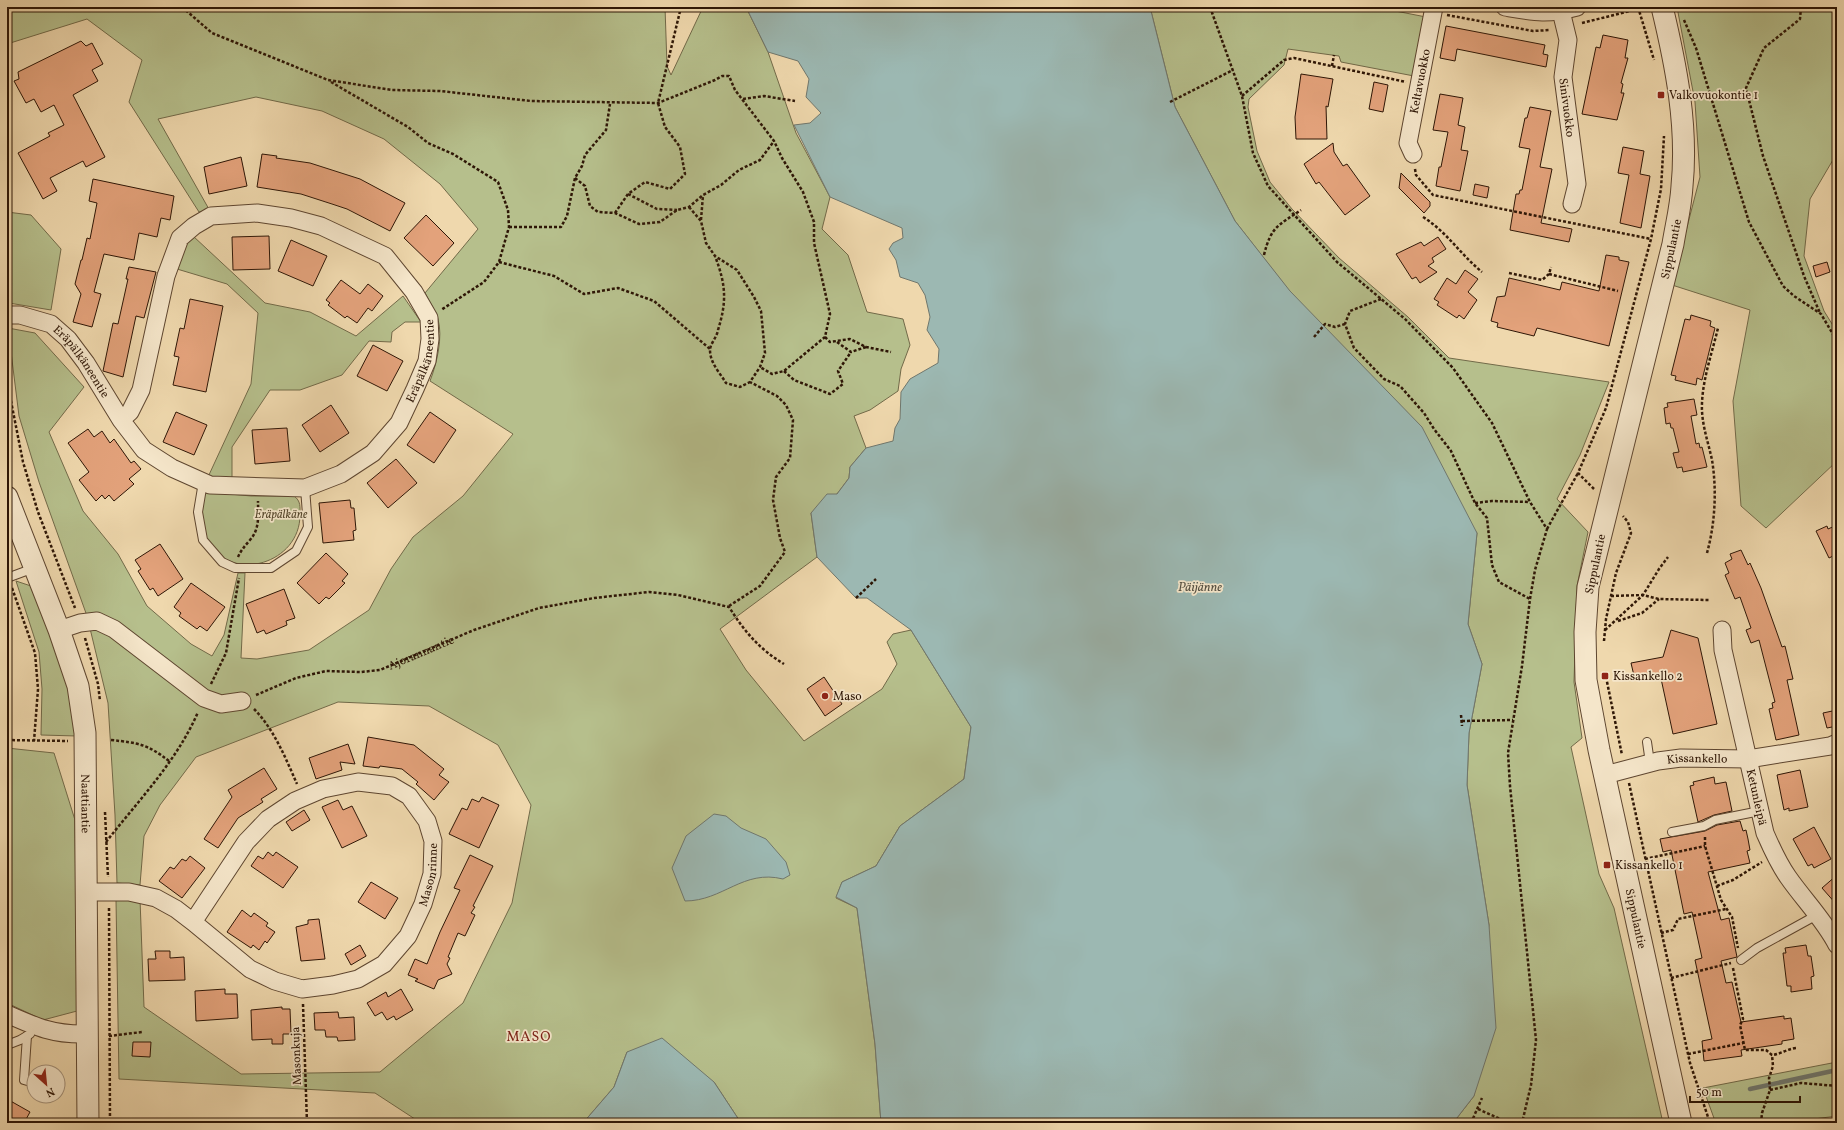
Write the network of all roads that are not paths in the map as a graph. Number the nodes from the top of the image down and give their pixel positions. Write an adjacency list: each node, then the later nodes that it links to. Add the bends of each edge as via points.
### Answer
1 (1434, 7): 5 (street, Keltavuokko, via 1408,143)
2 (1505, 7): 4 (street, via 1539,13)
3 (1662, 8): 21 (street, Sippulantie, via 1682,110 1682,186 1671,252 1588,587 1585,632 1586,680)
4 (1569, 9): 6 (street, Sinivuokko, via 1563,78 1577,184)
5 (1413, 154)
6 (1572, 204)
7 (7, 316): 8 (street, Eräpälkäneentie, via 20,315 51,324 68,339)
8 (121, 420): 9 (street, Eräpälkäneentie, via 144,450 172,468); 10 (street, Eräpälkäneentie, via 130,412 141,390 166,276 180,238 211,216 257,213 321,226 385,256 414,292 429,318 426,360 399,423 373,453 341,474)
9 (203, 482): 10 (street, Eräpälkäneentie, via 210,485); 10 (lane, via 198,512 203,540 222,562 238,568 271,568 296,551 308,527)
10 (305, 488)
11 (7, 498): 12 (street, Naattiantie)
12 (35, 568): 13 (lane); 14 (street, Naattiantie)
13 (8, 577)
14 (59, 630): 16 (street, via 97,621 114,629 204,698 221,704); 24 (street, Naattiantie, via 78,686 85,733)
15 (1722, 630): 19 (street, Ketunleipä, via 1723,650)
16 (242, 701)
17 (1647, 742): 20 (lane)
18 (1837, 743): 19 (street, Kissankello)
19 (1748, 759): 20 (street, Kissankello, via 1681,758); 22 (street, Ketunleipä)
20 (1650, 763): 21 (street, Kissankello)
21 (1605, 776): 37 (street, Sippulantie)
22 (1760, 811): 23 (lane); 25 (street, Ketunleipä, via 1774,855)
23 (1672, 832)
24 (87, 892): 26 (street, Masonrinne, via 129,892 156,898); 31 (street, Naattiantie)
25 (1817, 915): 27 (street, Ketunleipä, via 1831,933); 28 (lane, via 1757,948)
26 (194, 922): 26 (street, Masonrinne, via 246,842 268,819 295,800 323,789 358,782 392,786 409,796 427,820 433,841 432,874 423,904 408,936 384,964 358,979 302,989 275,981 250,969)
27 (1837, 946)
28 (1741, 960)
29 (7, 1014): 30 (street)
30 (33, 1032): 31 (street); 32 (lane); 33 (lane)
31 (87, 1034): 36 (street, Naattiantie)
32 (7, 1045)
33 (27, 1064)
34 (26, 1069): 35 (lane)
35 (26, 1081)
36 (88, 1123)
37 (1681, 1123)

